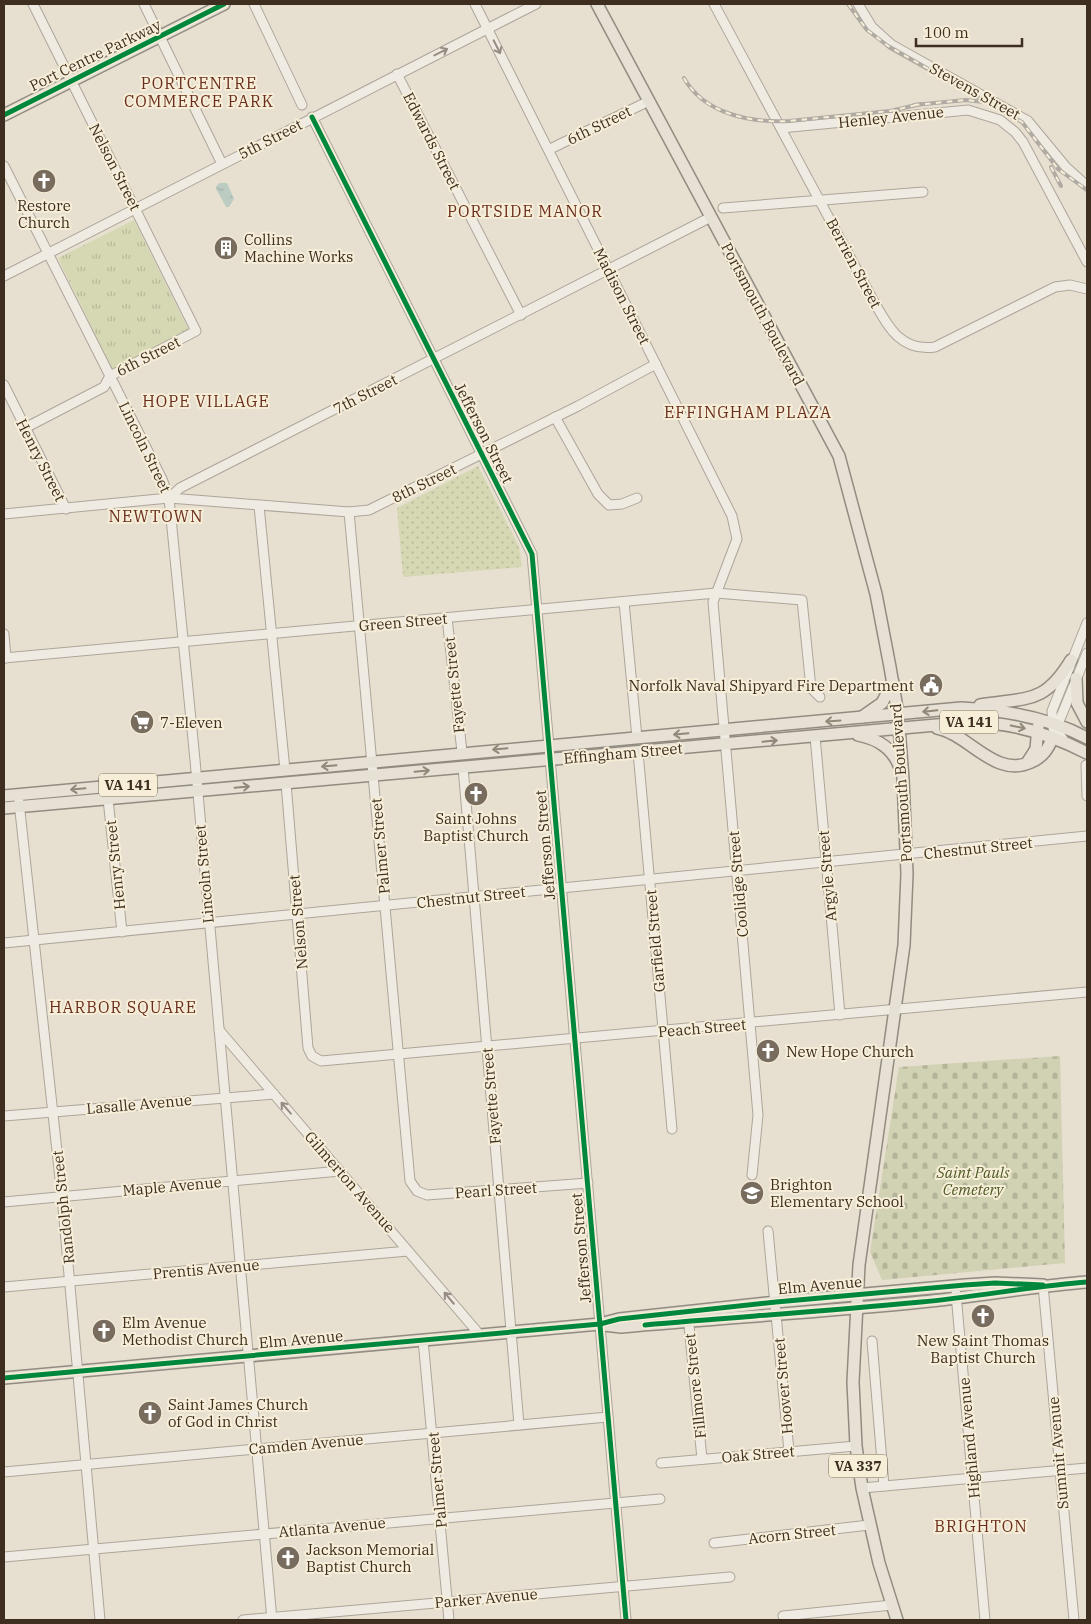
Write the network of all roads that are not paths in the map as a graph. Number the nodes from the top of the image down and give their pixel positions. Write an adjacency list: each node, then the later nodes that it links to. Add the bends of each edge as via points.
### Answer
1 (33, 4): 13 (street, Nelson Street)
2 (144, 4): 11 (street)
3 (224, 4): 11 (main road, Port Centre Parkway)
4 (254, 4): 15 (street)
5 (475, 4): 10 (street, Madison Street)
6 (536, 4): 10 (street, 5th Street)
7 (597, 4): 14 (main road, Portsmouth Boulevard)
8 (714, 4): 18 (street, Berrien Street)
9 (858, 4): 22 (street, Stevens Street, via 872,27 892,45 1028,121 1066,167)
10 (487, 28): 12 (street, 5th Street, one-way to 10); 19 (street, Madison Street, one-way to 19)
11 (161, 37): 13 (main road, Port Centre Parkway); 20 (street)
12 (397, 74): 17 (street, 5th Street); 33 (street, Edwards Street)
13 (72, 81): 16 (main road, Port Centre Parkway); 25 (street, Nelson Street)
14 (649, 101): 19 (street, 6th Street); 27 (main road, Portsmouth Boulevard)
15 (302, 105)
16 (4, 115)
17 (312, 117): 20 (street, 5th Street); 35 (street, Jefferson Street)
18 (781, 128): 24 (street, Berrien Street); 29 (street, Henley Avenue, via 964,110 1000,120 1023,142)
19 (550, 150): 30 (street, Madison Street)
20 (222, 164): 25 (street, 5th Street)
21 (4, 166): 28 (street, Lincoln Street)
22 (1087, 186)
23 (923, 192): 24 (street)
24 (820, 200): 26 (street); 32 (street, Berrien Street, via 890,330 912,346 940,345 1055,287 1070,285)
25 (135, 208): 28 (street, 5th Street); 34 (street, Nelson Street)
26 (723, 208)
27 (711, 217): 30 (street, 7th Street); 61 (main road, Portsmouth Boulevard, via 839,456 876,594)
28 (48, 253): 31 (street, 5th Street); 37 (street, Lincoln Street)
29 (1087, 262)
30 (608, 270): 33 (street, 7th Street); 36 (street, Madison Street)
31 (4, 276)
32 (1087, 289)
33 (521, 314): 35 (street, 7th Street)
34 (196, 331): 37 (street, 6th Street)
35 (433, 359): 41 (street, Jefferson Street); 42 (street, 7th Street, via 180,488)
36 (656, 364): 39 (street, 8th Street); 48 (street, Madison Street, via 732,516 736,539)
37 (110, 376): 40 (street, 6th Street, via 104,387); 42 (street, Lincoln Street)
38 (4, 385): 40 (street, Henry Street)
39 (556, 417): 41 (street, 8th Street); 43 (street, via 598,494 609,505)
40 (25, 428): 45 (street, Henry Street)
41 (481, 455): 46 (street, 8th Street, via 369,510); 50 (street, Jefferson Street, via 532,554)
42 (169, 498): 44 (street, 8th Street); 45 (street); 56 (street, Lincoln Street)
43 (637, 498)
44 (259, 506): 46 (street, 8th Street); 55 (street)
45 (66, 509): 47 (street)
46 (349, 512): 53 (street, Palmer Street)
47 (4, 514)
48 (716, 593): 49 (street, Green Street); 62 (street, Green Street, via 802,600 811,688); 71 (street, Coolidge Street, via 713,602)
49 (624, 602): 50 (street, Green Street); 75 (street)
50 (536, 610): 51 (street, Green Street); 77 (street, Jefferson Street)
51 (447, 618): 53 (street, Green Street); 79 (street, Fayette Street)
52 (1087, 623): 59 (street)
53 (360, 626): 55 (street, Green Street); 83 (street, Palmer Street)
54 (4, 634): 58 (street)
55 (272, 634): 56 (street, Green Street); 87 (street)
56 (184, 642): 58 (street, Green Street); 89 (street, Lincoln Street)
57 (1087, 653): 60 (street)
58 (5, 658)
59 (1071, 660): 63 (main road, via 1059,680 1042,694); 70 (street, via 1052,711)
60 (1076, 678): 67 (main road, via 1077,703); 70 (street)
61 (892, 682): 64 (main road, Portsmouth Boulevard); 66 (main road, via 882,703)
62 (820, 697)
63 (961, 708): 64 (main road, Effingham Street / VA 141, one-way to 64); 65 (main road, Effingham Street / VA 141, via 999,710)
64 (898, 714): 66 (main road, Effingham Street / VA 141); 69 (main road, Portsmouth Boulevard)
65 (1031, 717): 70 (main road, Effingham Street / VA 141); 73 (main road)
66 (858, 719): 71 (main road, Effingham Street / VA 141, one-way to 71)
67 (1087, 722)
68 (918, 726): 69 (main road, Effingham Street / VA 141); 73 (main road, Effingham Street / VA 141, one-way to 73, via 992,722); 84 (main road, via 952,732 1003,765)
69 (900, 728): 72 (main road, Effingham Street / VA 141); 90 (main road, Portsmouth Boulevard)
70 (1054, 729): 73 (main road, Effingham Street / VA 141); 76 (main road, Effingham Street / VA 141); 81 (main road, Effingham Street / VA 141); 84 (main road, via 1043,755)
71 (724, 730): 75 (main road, Effingham Street / VA 141, one-way to 75); 78 (street, Coolidge Street)
72 (849, 732): 74 (main road, Effingham Street / VA 141); 90 (main road, via 884,745 896,759)
73 (1039, 732): 84 (main road, via 1034,753)
74 (814, 736): 78 (main road, Effingham Street / VA 141, one-way to 74); 101 (street, Argyle Street)
75 (637, 738): 77 (main road, Effingham Street / VA 141)
76 (1087, 738)
77 (549, 745): 79 (main road, Effingham Street / VA 141, one-way to 79); 82 (street, Jefferson Street)
78 (726, 745): 80 (main road, Effingham Street / VA 141); 102 (street, Coolidge Street)
79 (462, 752): 83 (main road, Effingham Street / VA 141)
80 (638, 752): 82 (main road, Effingham Street / VA 141); 103 (street, Garfield Street)
81 (1087, 753)
82 (550, 759): 86 (main road, Effingham Street / VA 141); 104 (street, Jefferson Street)
83 (372, 762): 87 (main road, Effingham Street / VA 141, one-way to 87); 88 (street, Palmer Street)
84 (1024, 765)
85 (1086, 765): 95 (street)
86 (463, 767): 88 (main road, Effingham Street / VA 141, one-way to 86); 105 (street, Fayette Street)
87 (285, 770): 89 (main road, Effingham Street / VA 141)
88 (374, 775): 91 (main road, Effingham Street / VA 141); 106 (street, Palmer Street)
89 (196, 778): 92 (street, Lincoln Street); 93 (main road, Effingham Street / VA 141, one-way to 93)
90 (903, 779): 100 (main road, Portsmouth Boulevard)
91 (286, 783): 92 (main road, Effingham Street / VA 141, one-way to 91); 107 (street, Nelson Street)
92 (197, 791): 96 (main road, Effingham Street / VA 141); 108 (street, Lincoln Street)
93 (19, 794): 94 (main road, Effingham Street / VA 141); 97 (street, Randolph Street)
94 (4, 796)
95 (1087, 796)
96 (108, 799): 97 (main road, Effingham Street / VA 141); 109 (street, Henry Street)
97 (20, 807): 98 (main road, Effingham Street / VA 141); 110 (street, Randolph Street)
98 (4, 808)
99 (1087, 836): 100 (street, Chestnut Street)
100 (907, 855): 101 (street, Chestnut Street); 113 (main road, Portsmouth Boulevard, via 904,945)
101 (826, 862): 102 (street, Chestnut Street); 114 (street, Argyle Street)
102 (737, 871): 103 (street, Chestnut Street); 115 (street, Coolidge Street)
103 (649, 880): 104 (street, Chestnut Street); 117 (street, Garfield Street)
104 (561, 888): 105 (street, Chestnut Street); 118 (street, Jefferson Street)
105 (473, 897): 106 (street, Chestnut Street); 119 (street, Fayette Street)
106 (385, 906): 107 (street, Chestnut Street); 120 (street, Palmer Street)
107 (297, 914): 108 (street, Chestnut Street); 121 (street, Nelson Street, via 308,1048)
108 (208, 923): 109 (street, Chestnut Street); 116 (street, Lincoln Street)
109 (122, 932): 110 (street, Chestnut Street)
110 (33, 940): 111 (street, Chestnut Street); 124 (street, Randolph Street)
111 (4, 943)
112 (1087, 992): 113 (street, Peach Street)
113 (897, 1010): 114 (street, Peach Street); 143 (main road, Portsmouth Boulevard)
114 (840, 1015): 115 (street, Peach Street)
115 (750, 1023): 117 (street, Peach Street); 128 (street, Coolidge Street, via 758,1122)
116 (219, 1030): 122 (street, Gilmerton Avenue); 123 (street, Lincoln Street)
117 (663, 1031): 118 (street, Peach Street); 126 (street, Garfield Street)
118 (575, 1039): 119 (street, Peach Street); 131 (street, Jefferson Street)
119 (486, 1047): 120 (street, Peach Street); 132 (street, Fayette Street)
120 (398, 1054): 121 (street, Peach Street); 130 (street, Palmer Street)
121 (316, 1059)
122 (274, 1094): 123 (street, Lasalle Avenue); 127 (street, Gilmerton Avenue, one-way to 122)
123 (225, 1097): 124 (street, Lasalle Avenue); 129 (street, Lincoln Street)
124 (53, 1112): 125 (street, Lasalle Avenue); 133 (street, Randolph Street)
125 (4, 1116)
126 (672, 1129)
127 (340, 1172): 129 (street, Maple Avenue); 136 (street, Gilmerton Avenue)
128 (752, 1175)
129 (232, 1181): 133 (street, Maple Avenue); 137 (street, Lincoln Street)
130 (410, 1181): 132 (street, Pearl Street, via 417,1191 427,1195)
131 (588, 1183): 132 (street, Pearl Street); 149 (street, Jefferson Street)
132 (499, 1190): 150 (street, Fayette Street)
133 (62, 1197): 134 (street, Maple Avenue); 138 (street, Randolph Street)
134 (4, 1202)
135 (768, 1231): 145 (street, Hoover Street)
136 (408, 1251): 137 (street, Prentis Avenue); 151 (street, Gilmerton Avenue, one-way to 136)
137 (240, 1266): 138 (street, Prentis Avenue); 154 (street, Lincoln Street)
138 (70, 1281): 142 (street, Prentis Avenue); 155 (street, Randolph Street)
139 (1087, 1282): 140 (main road, Elm Avenue)
140 (1043, 1285): 141 (main road, Elm Avenue, via 994,1283); 144 (main road, Elm Avenue); 167 (street, Summit Avenue)
141 (956, 1286): 143 (main road, Elm Avenue); 144 (street, Highland Avenue)
142 (4, 1287)
143 (857, 1294): 145 (main road, Elm Avenue); 146 (main road, Portsmouth Boulevard / VA 337)
144 (956, 1298): 146 (main road, Elm Avenue); 169 (street, Highland Avenue)
145 (776, 1302): 147 (street, Hoover Street); 148 (main road, Elm Avenue)
146 (856, 1308): 147 (main road, Elm Avenue); 160 (main road, Portsmouth Boulevard / VA 337, via 852,1382)
147 (777, 1315): 148 (main road, Elm Avenue); 162 (street, Hoover Street)
148 (688, 1317): 149 (main road, Elm Avenue, via 621,1327); 163 (street, Fillmore Street)
149 (600, 1324): 150 (main road, Elm Avenue); 157 (street, Jefferson Street)
150 (512, 1332): 151 (main road, Elm Avenue); 158 (street, Fayette Street)
151 (480, 1335): 152 (main road, Elm Avenue)
152 (423, 1340): 154 (main road, Elm Avenue); 159 (street, Palmer Street)
153 (872, 1341): 170 (street)
154 (248, 1356): 155 (main road, Elm Avenue); 161 (street, Lincoln Street)
155 (78, 1372): 156 (main road, Elm Avenue); 165 (street, Randolph Street)
156 (4, 1378)
157 (608, 1417): 158 (street, Camden Avenue); 173 (street, Jefferson Street)
158 (519, 1425): 159 (street, Camden Avenue)
159 (432, 1433): 161 (street, Camden Avenue); 174 (street, Palmer Street)
160 (856, 1446): 162 (street, Oak Street); 171 (main road, Portsmouth Boulevard / VA 337)
161 (255, 1448): 165 (street, Camden Avenue); 176 (street, Lincoln Street)
162 (789, 1452): 163 (street, Oak Street)
163 (702, 1459): 164 (street, Oak Street)
164 (661, 1463)
165 (86, 1465): 168 (street, Camden Avenue); 178 (street, Randolph Street)
166 (1087, 1468): 167 (street)
167 (1060, 1470): 169 (street); 192 (street, Summit Avenue)
168 (4, 1472)
169 (972, 1478): 170 (street); 191 (street, Highland Avenue)
170 (884, 1486): 171 (street)
171 (862, 1488): 175 (main road, Portsmouth Boulevard / VA 337)
172 (660, 1498): 173 (street, Atlanta Avenue)
173 (616, 1501): 174 (street, Atlanta Avenue); 181 (street, Jefferson Street)
174 (440, 1517): 176 (street, Atlanta Avenue); 182 (street, Palmer Street)
175 (869, 1525): 177 (street, Acorn Street); 183 (main road, Portsmouth Boulevard / VA 337)
176 (263, 1533): 178 (street, Atlanta Avenue); 185 (street, Lincoln Street)
177 (714, 1542)
178 (93, 1548): 179 (street, Atlanta Avenue); 186 (street, Randolph Street)
179 (4, 1557)
180 (730, 1577): 181 (street, Parker Avenue)
181 (623, 1586): 182 (street, Parker Avenue); 189 (street, Jefferson Street)
182 (447, 1602): 185 (street, Parker Avenue); 188 (street, Palmer Street)
183 (892, 1605): 184 (street); 190 (main road, Portsmouth Boulevard / VA 337)
184 (782, 1616)
185 (271, 1619): 187 (street, Parker Avenue)
186 (100, 1620)
187 (243, 1620)
188 (449, 1620)
189 (626, 1620)
190 (896, 1620)
191 (985, 1620)
192 (1074, 1620)

